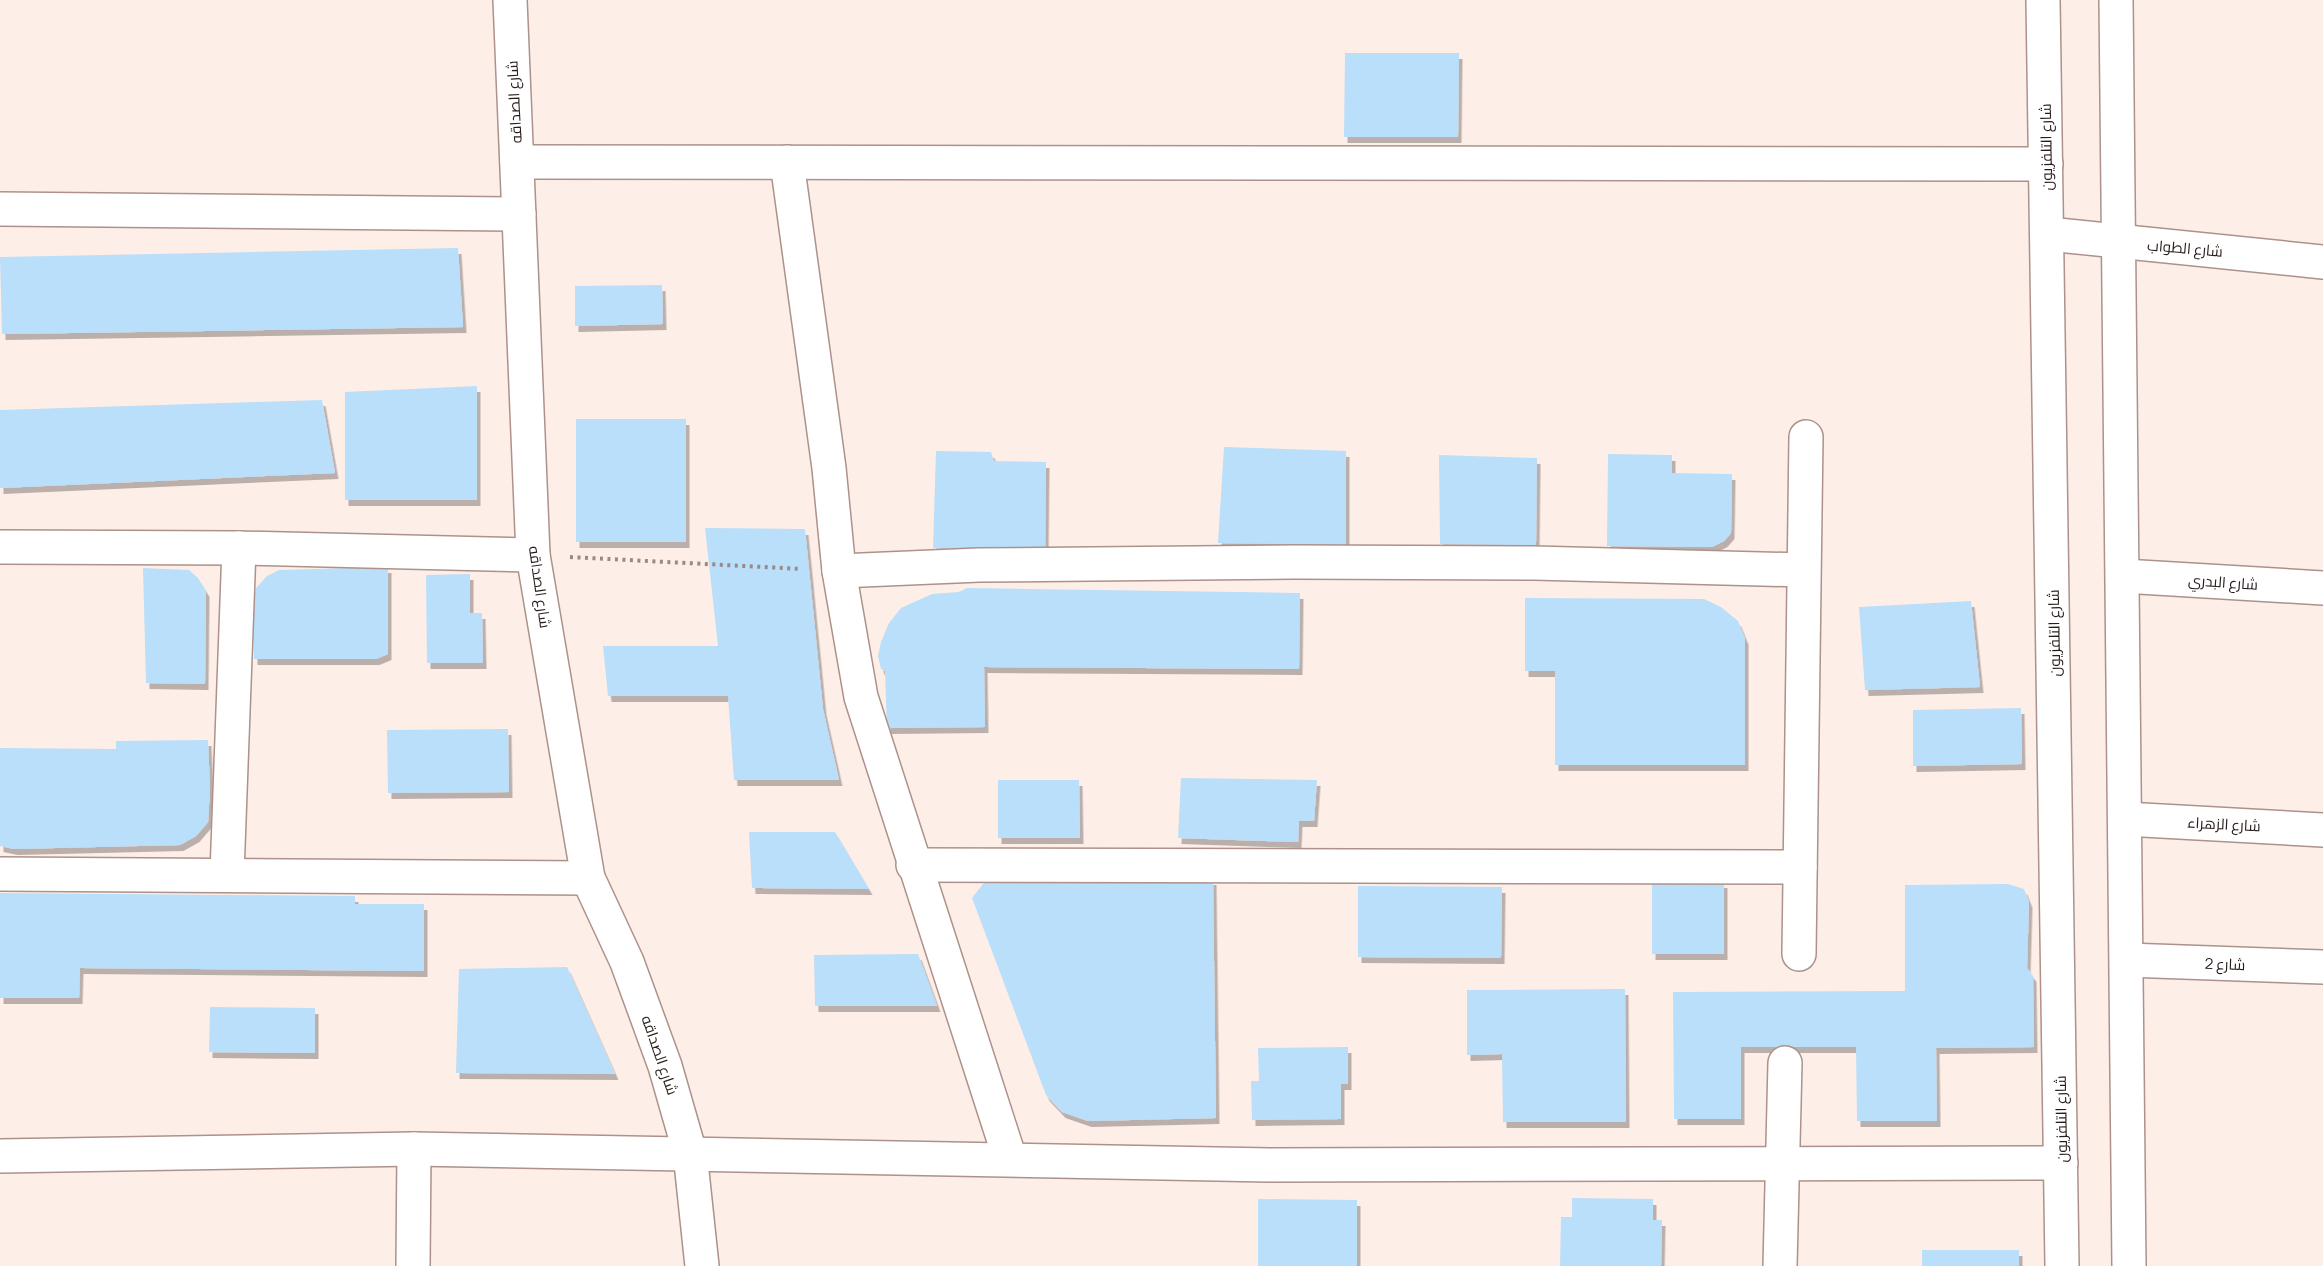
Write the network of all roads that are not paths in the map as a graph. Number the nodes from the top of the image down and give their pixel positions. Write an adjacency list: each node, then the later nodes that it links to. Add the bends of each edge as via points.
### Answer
1 (510, 0): 4 (street, شارع الصداقه)
2 (2043, 0): 6 (street, شارع التلفزيون)
3 (2116, 0): 10 (street)
4 (517, 162): 5 (street); 8 (street, شارع الصداقه)
5 (787, 162): 6 (street); 17 (street, via 829,468)
6 (2046, 164): 9 (street, شارع التلفزيون)
7 (0, 209): 8 (street)
8 (519, 214): 15 (street, شارع الصداقه)
9 (2048, 234): 10 (street, شارع الطواب); 36 (street, شارع التلفزيون)
10 (2120, 242): 11 (street, شارع الطواب); 18 (street)
11 (2323, 261)
12 (1806, 437): 16 (street)
13 (0, 547): 14 (street)
14 (239, 548): 15 (street); 25 (street)
15 (533, 555): 26 (street, شارع الصداقه)
16 (1803, 570): 17 (street, via 1294,562 979,565); 23 (street)
17 (839, 571): 22 (street, via 861,697)
18 (2123, 576): 19 (street, شارع البدري); 20 (street)
19 (2323, 588)
20 (2125, 819): 21 (street, شارع الزهراء); 28 (street)
21 (2323, 830)
22 (914, 865): 23 (street); 34 (street)
23 (1800, 867): 27 (street)
24 (0, 874): 25 (street)
25 (227, 874): 26 (street)
26 (588, 878): 32 (street, شارع الصداقه, via 627,962 666,1066)
27 (1798, 954)
28 (2127, 960): 29 (street, شارع 2); 41 (street)
29 (2323, 968)
30 (1785, 1063): 35 (street)
31 (414, 1149): 32 (street); 33 (street); 37 (street)
32 (690, 1153): 34 (street); 38 (street, شارع الصداقه)
33 (0, 1156)
34 (1010, 1159): 35 (street, via 1270,1165)
35 (1781, 1163): 36 (street); 39 (street)
36 (2061, 1163): 40 (street, شارع التلفزيون)
37 (413, 1266)
38 (702, 1266)
39 (1780, 1266)
40 (2062, 1266)
41 (2129, 1266)

